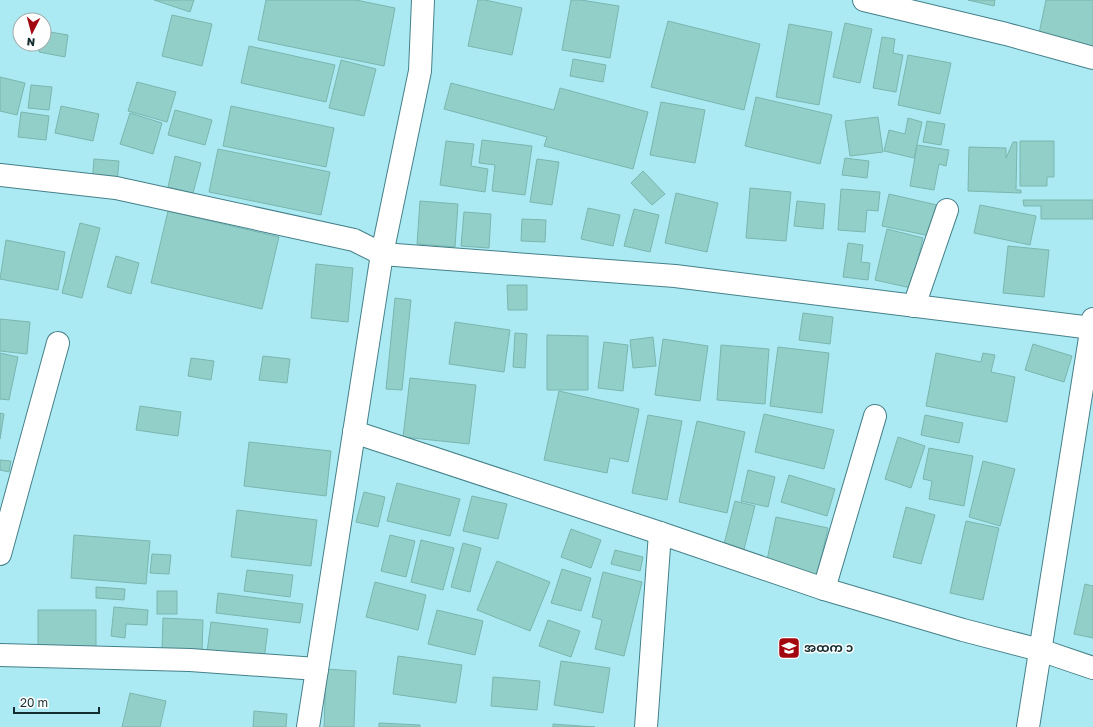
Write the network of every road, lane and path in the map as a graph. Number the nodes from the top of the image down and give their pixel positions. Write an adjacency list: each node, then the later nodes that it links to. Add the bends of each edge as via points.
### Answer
1 (424, 0): 6 (street, via 420,71)
2 (864, 0): 3 (street)
3 (1093, 58)
4 (0, 175): 6 (street, via 116,188 354,240)
5 (947, 210): 7 (street)
6 (382, 254): 7 (street, via 676,276); 11 (street)
7 (914, 306): 8 (street)
8 (1092, 323): 15 (street)
9 (58, 343): 13 (street)
10 (875, 416): 14 (street)
11 (354, 432): 12 (street); 18 (street)
12 (660, 533): 14 (street); 20 (street)
13 (0, 554)
14 (824, 589): 15 (street)
15 (1040, 650): 17 (street); 21 (street)
16 (0, 655): 18 (street, via 190,660)
17 (1093, 668)
18 (317, 669): 19 (street)
19 (308, 727)
20 (646, 727)
21 (1028, 727)

